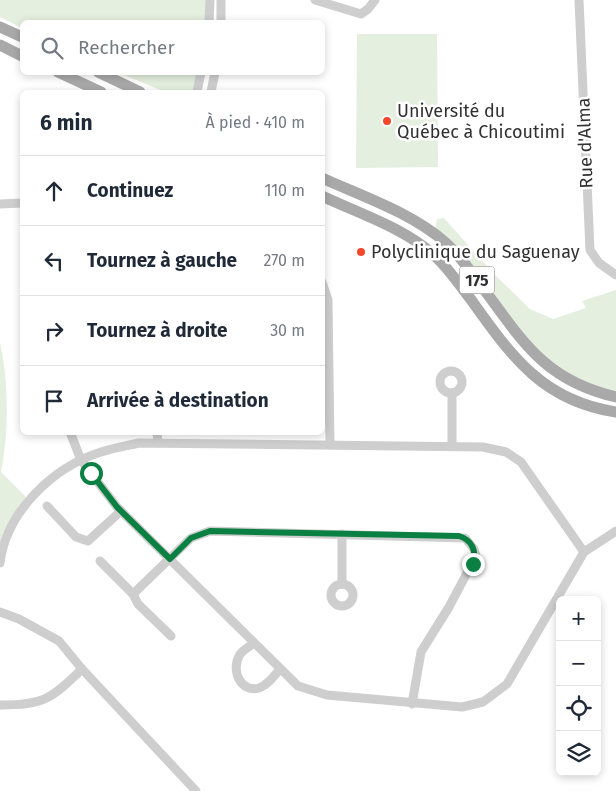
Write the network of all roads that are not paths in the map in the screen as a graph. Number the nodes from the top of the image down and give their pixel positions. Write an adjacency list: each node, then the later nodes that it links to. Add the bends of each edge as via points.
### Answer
1 (210, 0): 6 (street)
2 (221, 0): 7 (street)
3 (315, 0): 4 (street, via 361,14)
4 (374, 0)
5 (579, 0): 24 (street, Rue d'Alma, via 590,250)
6 (209, 20)
7 (221, 20)
8 (0, 27): 9 (main road)
9 (20, 37)
10 (0, 45): 11 (main road)
11 (20, 55)
12 (65, 75): 16 (main road)
13 (104, 75): 17 (main road)
14 (200, 75): 18 (street)
15 (214, 75): 19 (street)
16 (97, 90)
17 (136, 90)
18 (197, 90)
19 (211, 90)
20 (325, 179): 27 (main road, 175, via 418,223 434,234 456,254 541,362 579,386)
21 (325, 197): 28 (main road, 175, via 398,231 436,256 511,354 547,387 577,404)
22 (20, 202): 23 (street)
23 (0, 204)
24 (616, 275)
25 (325, 291): 32 (street, via 328,300)
26 (452, 393): 33 (street)
27 (616, 397)
28 (616, 412)
29 (71, 435): 34 (street)
30 (157, 435): 31 (street)
31 (158, 443): 32 (street); 34 (street, via 129,445)
32 (330, 445): 33 (street)
33 (452, 446): 39 (street, via 506,452 521,462)
34 (81, 460): 36 (street); 42 (street, via 28,499 2,546)
35 (47, 506): 36 (street, via 76,537 88,541)
36 (121, 511): 40 (street)
37 (616, 531): 39 (street)
38 (342, 534): 40 (street, via 210,531 191,538); 43 (street); 50 (street, via 459,536 474,549 473,564 418,658)
39 (584, 552): 50 (street, via 507,684 483,702 462,707)
40 (170, 559): 44 (street); 47 (street)
41 (100, 561): 44 (street)
42 (0, 563)
43 (342, 584)
44 (133, 594): 46 (street, via 138,604)
45 (0, 612): 48 (street, via 59,641)
46 (171, 636)
47 (254, 643): 49 (street); 49 (street, via 239,656 235,671 240,682 248,688 258,688)
48 (82, 669): 51 (street, via 56,694 30,705); 52 (street)
49 (280, 670): 50 (street, via 298,686 314,692)
50 (412, 704)
51 (0, 705)
52 (196, 791)

